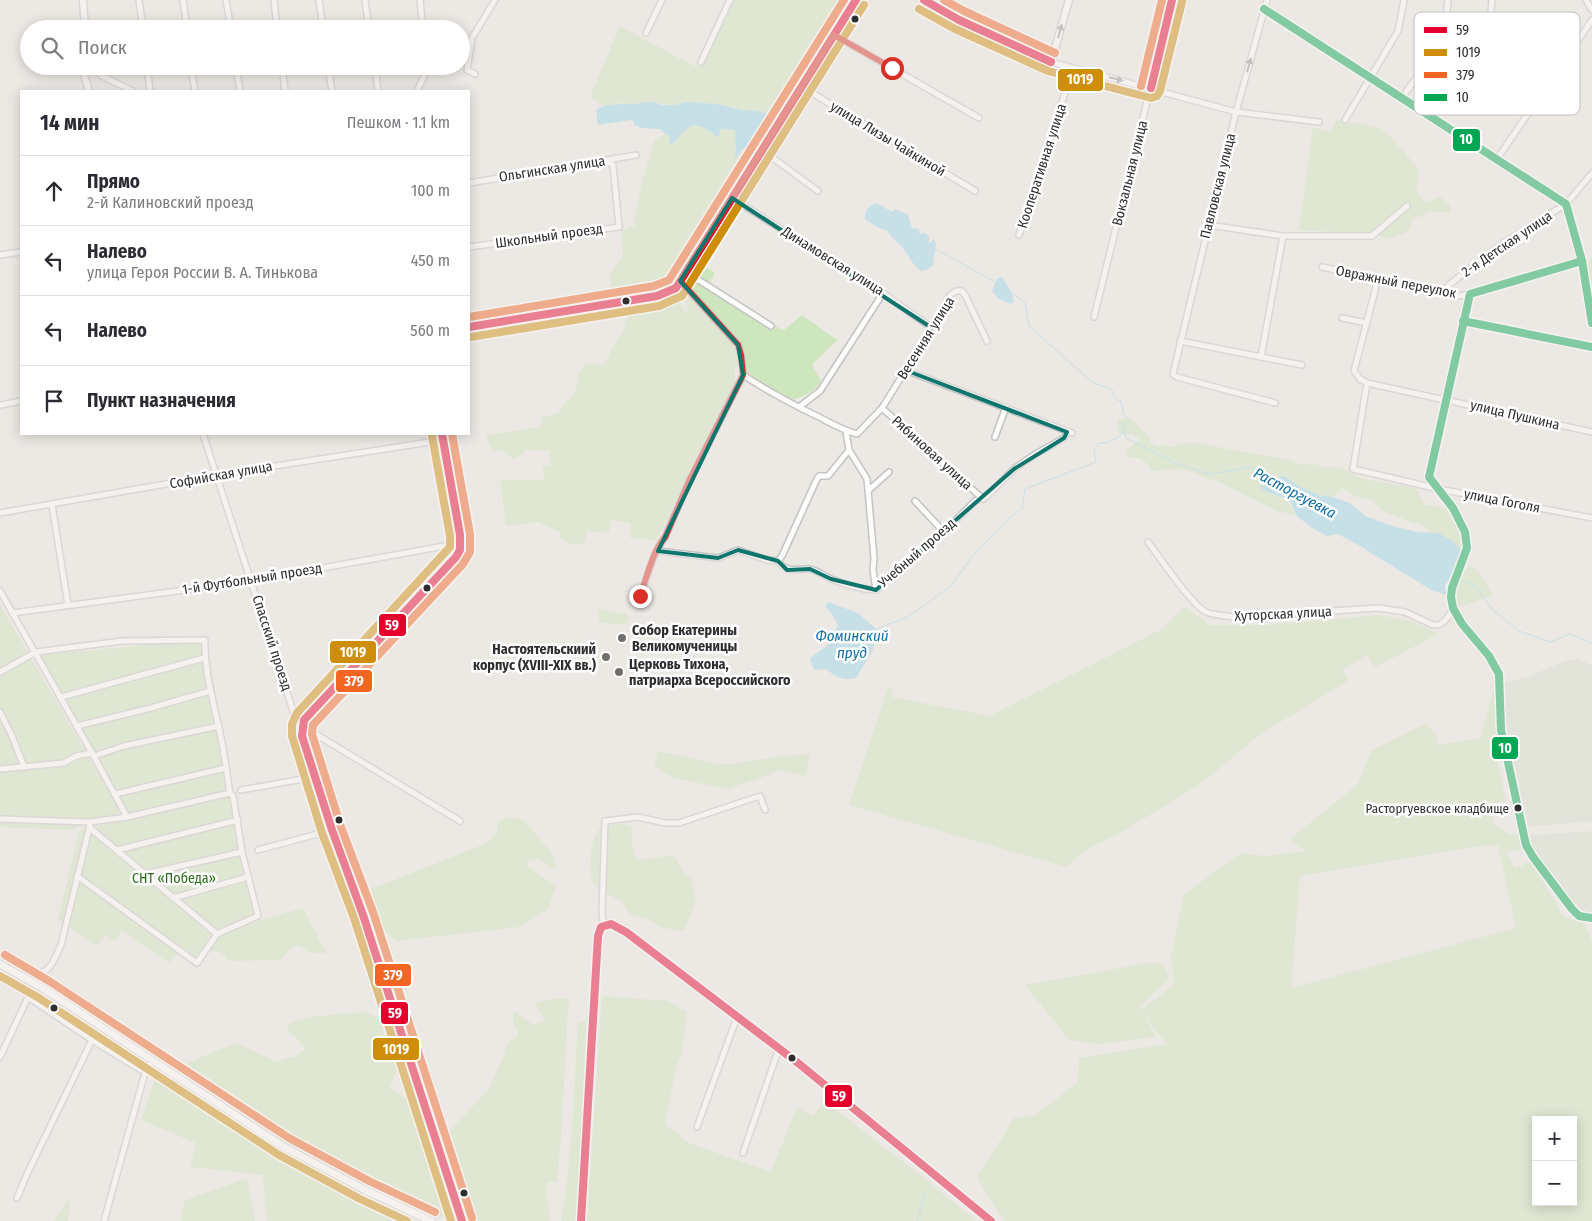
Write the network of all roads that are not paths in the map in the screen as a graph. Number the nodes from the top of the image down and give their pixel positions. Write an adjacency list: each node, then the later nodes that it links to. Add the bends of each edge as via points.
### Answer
1 (82, 0): 21 (street)
2 (140, 0): 22 (street)
3 (183, 0): 23 (street)
4 (226, 0): 24 (street)
5 (274, 0): 25 (street)
6 (319, 0): 26 (street)
7 (365, 0): 27 (street)
8 (420, 0): 28 (street)
9 (495, 0): 33 (street, via 472,38)
10 (662, 0): 30 (street)
11 (730, 0): 34 (street)
12 (856, 0): 31 (street)
13 (924, 0): 35 (street, via 959,20)
14 (1069, 0): 35 (street, one-way to 14)
15 (1172, 0): 51 (street, Вокзальная улица)
16 (1267, 0): 19 (street, Павловская улица)
17 (1404, 0): 48 (street, via 1398,31)
18 (1586, 0): 20 (street)
19 (1264, 9): 48 (street); 63 (street, Павловская улица, one-way to 19)
20 (1592, 10)
21 (84, 20)
22 (142, 20)
23 (186, 20)
24 (229, 20)
25 (276, 20)
26 (322, 20)
27 (368, 20)
28 (423, 20)
29 (1592, 20): 32 (street)
30 (646, 33)
31 (834, 35): 50 (street); 66 (street)
32 (1580, 38)
33 (470, 51)
34 (701, 62)
35 (1052, 62): 36 (street)
36 (1073, 68): 51 (street, one-way to 51); 81 (street, Кооперативная улица)
37 (470, 72): 38 (street)
38 (475, 74)
39 (84, 75): 52 (street)
40 (101, 75): 53 (street)
41 (148, 75): 54 (street)
42 (193, 75): 55 (street)
43 (237, 75): 56 (street)
44 (283, 75): 57 (street)
45 (329, 75): 58 (street)
46 (376, 75): 59 (street)
47 (425, 75): 60 (street)
48 (1370, 78): 61 (street); 67 (street)
49 (1414, 81): 61 (street)
50 (802, 87): 69 (street); 76 (street, улица Лизы Чайкиной)
51 (1151, 88): 63 (street); 94 (street, Вокзальная улица)
52 (89, 90)
53 (132, 90)
54 (150, 90)
55 (195, 90)
56 (240, 90)
57 (284, 90)
58 (332, 90)
59 (378, 90)
60 (417, 90)
61 (1402, 98): 62 (street)
62 (1414, 106)
63 (1236, 112): 68 (street); 80 (street, Павловская улица)
64 (1428, 115): 71 (street)
65 (1528, 115): 71 (street)
66 (979, 118)
67 (1344, 120)
68 (1319, 122)
69 (762, 150): 75 (street); 77 (street)
70 (636, 155): 72 (street, Ольгинская улица)
71 (1497, 160): 78 (street)
72 (606, 161): 74 (street, Ольгинская улица); 83 (street, Школьный проезд, via 612,165 619,227)
73 (1592, 173): 78 (street, 2-я Детская улица)
74 (470, 183)
75 (818, 191)
76 (975, 191)
77 (732, 198): 88 (street); 91 (street, Динамовская улица)
78 (1566, 204): 86 (street); 92 (street, 2-я Детская улица, via 1502,244)
79 (1407, 206): 82 (street, via 1372,236)
80 (1209, 225): 82 (street); 102 (street, Павловская улица)
81 (1019, 235)
82 (1283, 236): 105 (street)
83 (470, 247)
84 (20, 252): 85 (street)
85 (0, 255)
86 (1582, 261): 93 (street, Овражный переулок); 98 (street)
87 (1322, 267): 89 (street, Овражный переулок)
88 (686, 272): 90 (street); 99 (street)
89 (1378, 279): 92 (street, Овражный переулок); 97 (street)
90 (680, 281): 100 (street, via 676,288 657,296); 108 (street, via 738,345)
91 (884, 293): 101 (street, Динамовская улица); 114 (street, via 820,391)
92 (1441, 293): 93 (street, Овражный переулок)
93 (1471, 294): 96 (street)
94 (1094, 317)
95 (1342, 318): 97 (street)
96 (1463, 322): 104 (street); 110 (street)
97 (1367, 323): 109 (street, via 1354,371)
98 (1592, 323)
99 (770, 326)
100 (470, 327)
101 (932, 328): 103 (street, Весенняя улица, via 950,295 962,291); 107 (street, Весенняя улица)
102 (1180, 341): 105 (street); 112 (street, Павловская улица, via 1173,374 1177,377)
103 (987, 342)
104 (1592, 347)
105 (1261, 357): 106 (street)
106 (1302, 365)
107 (906, 370): 115 (street); 116 (street, Весенняя улица)
108 (743, 375): 114 (street); 135 (street)
109 (1367, 383): 110 (street, улица Пушкина); 125 (street, улица Гоголя, via 1353,469)
110 (1445, 400): 118 (street, улица Пушкина); 125 (street, via 1429,477)
111 (20, 401): 113 (street)
112 (1275, 403)
113 (0, 405)
114 (799, 407): 117 (street)
115 (1006, 407): 121 (street); 127 (street, Учебный проезд, via 1069,432 1014,468)
116 (882, 408): 117 (street, Весенняя улица, via 857,434); 127 (street, Рябиновая улица)
117 (846, 431): 122 (street)
118 (1592, 432)
119 (203, 435): 124 (street, Спасский проезд)
120 (443, 437): 124 (street, Софийская улица); 134 (street)
121 (995, 437)
122 (849, 450): 126 (street, via 867,479); 136 (street, via 828,476 819,476)
123 (889, 472): 126 (street)
124 (217, 475): 129 (street, Софийская улица); 137 (street, Спасский проезд)
125 (1439, 489): 131 (street, улица Гоголя); 142 (street, via 1456,511 1467,540 1463,563 1450,593)
126 (869, 490): 138 (street)
127 (983, 499): 132 (street, Учебный проезд, via 975,501)
128 (916, 501): 132 (street)
129 (52, 505): 130 (street, Софийская улица); 141 (street)
130 (0, 513)
131 (1592, 518)
132 (944, 532): 138 (street, Учебный проезд)
133 (1148, 542): 142 (street, Хуторская улица, via 1196,604 1218,615 1238,618 1370,608 1405,612 1438,626 1447,621)
134 (461, 543): 137 (street, 1-й Футбольный проезд); 152 (street, via 456,558 304,720)
135 (658, 551): 136 (street, Учебный проезд, via 718,558 738,550); 140 (street)
136 (778, 562): 138 (street, Учебный проезд, via 787,570 810,569 830,579)
137 (252, 581): 141 (street, 1-й Футбольный проезд); 152 (street, Спасский проезд, via 296,720)
138 (876, 590)
139 (0, 591): 143 (street)
140 (640, 599)
141 (68, 606): 143 (street, 1-й Футбольный проезд)
142 (1454, 610): 175 (street, via 1490,656 1499,674 1500,730 1526,845 1572,909 1579,916)
143 (12, 613): 144 (street)
144 (36, 652): 145 (street, via 122,641 205,640); 146 (street); 148 (street)
145 (204, 658): 147 (street); 148 (street)
146 (0, 672)
147 (210, 691): 150 (street); 151 (street)
148 (61, 697): 150 (street)
149 (0, 712): 154 (street)
150 (77, 726): 153 (street)
151 (219, 726): 153 (street); 155 (street)
152 (302, 726): 157 (street, Спасский проезд); 165 (street)
153 (93, 755): 154 (street, via 76,756 64,763); 159 (street)
154 (24, 767): 156 (street)
155 (226, 768): 159 (street); 160 (street)
156 (0, 769)
157 (314, 776): 158 (street); 167 (street, Спасский проезд)
158 (241, 790)
159 (115, 794): 162 (street)
160 (232, 794): 162 (street); 164 (street)
161 (765, 810): 176 (street, via 760,796 679,823 638,817 605,822)
162 (126, 816): 166 (street)
163 (0, 819): 166 (street)
164 (238, 820): 168 (street); 170 (street)
165 (460, 821)
166 (90, 825): 168 (street); 172 (street)
167 (332, 830): 169 (street); 191 (street, Спасский проезд)
168 (118, 850): 171 (street)
169 (258, 850)
170 (242, 852): 171 (street); 173 (street)
171 (145, 874): 174 (street)
172 (77, 876): 177 (street, via 196,963); 179 (street, via 61,945 53,962)
173 (248, 877): 174 (street); 177 (street, via 258,916)
174 (173, 898): 177 (street)
175 (1592, 918)
176 (603, 925): 180 (main road, via 619,926); 192 (main road, via 599,930 597,948)
177 (217, 934)
178 (0, 964): 184 (main road)
179 (42, 972)
180 (737, 1017): 182 (main road); 186 (street)
181 (92, 1040): 183 (street, via 29,995); 185 (street, via 141,1070); 188 (street)
182 (779, 1048): 187 (street); 193 (main road)
183 (0, 1057)
184 (154, 1061): 185 (street); 190 (main road, via 284,1148)
185 (146, 1069): 189 (street)
186 (697, 1127)
187 (743, 1153)
188 (17, 1198)
189 (104, 1221)
190 (432, 1221)
191 (462, 1221)
192 (581, 1221)
193 (991, 1221)

